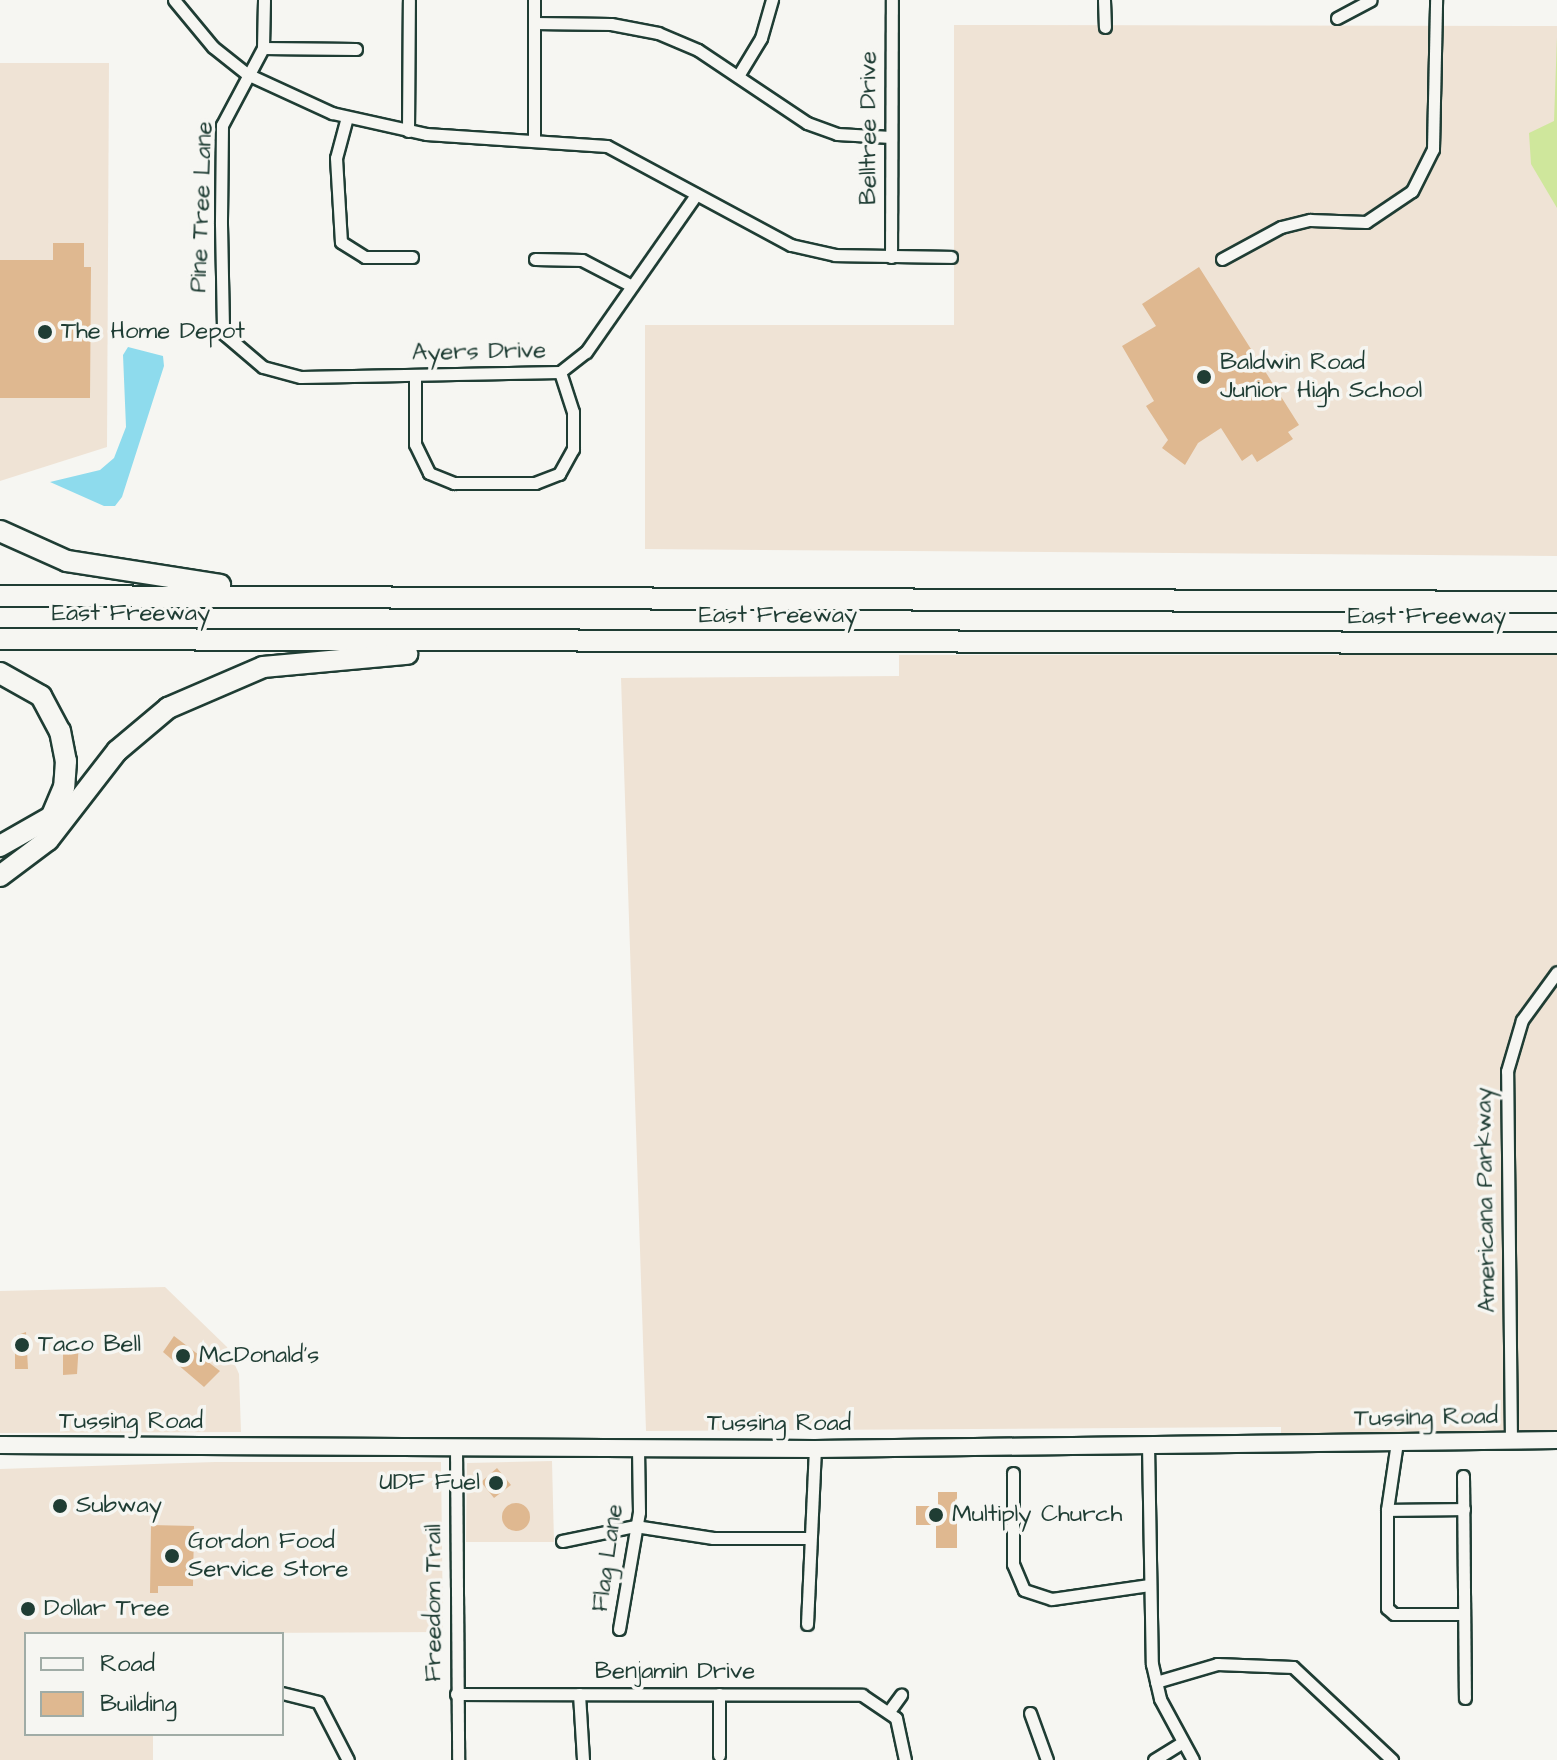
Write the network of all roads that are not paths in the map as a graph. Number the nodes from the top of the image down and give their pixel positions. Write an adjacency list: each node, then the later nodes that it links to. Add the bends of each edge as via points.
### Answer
1 (174, 0): 15 (street, via 213,47)
2 (264, 0): 13 (street)
3 (409, 0): 18 (street)
4 (534, 0): 11 (street)
5 (772, 0): 16 (street, via 761,38)
6 (892, 0): 19 (street, Belltree Drive)
7 (1104, 0): 12 (street)
8 (1371, 0): 10 (street)
9 (1436, 0): 26 (street, via 1433,149 1412,191 1366,222 1310,220 1281,227)
10 (1337, 18)
11 (534, 23): 16 (street, via 640,27 698,50); 20 (street)
12 (1105, 27)
13 (263, 48): 14 (street); 15 (street, Pine Tree Lane)
14 (356, 49)
15 (247, 74): 17 (street); 28 (street, Pine Tree Lane, via 225,114 221,138 221,320)
16 (738, 76): 19 (street, via 817,127)
17 (347, 117): 18 (street); 22 (street, via 336,158 341,242 365,257)
18 (408, 131): 20 (street)
19 (891, 137): 23 (street, Belltree Drive)
20 (534, 138): 21 (street, via 607,146)
21 (696, 195): 23 (street, via 791,245); 27 (street, Ayers Drive)
22 (412, 257)
23 (891, 257): 24 (street)
24 (951, 257)
25 (535, 259): 27 (street, via 582,260)
26 (1222, 259)
27 (632, 286): 29 (street, Ayers Drive, via 586,352)
28 (230, 345): 30 (street, Ayers Drive, via 281,373)
29 (560, 372): 30 (street, Ayers Drive); 30 (street, via 573,412 573,449 559,474 535,483 454,483 429,473 415,444)
30 (415, 376)
31 (0, 531): 33 (highway, via 28,547 106,571)
32 (0, 596): 33 (highway, East Freeway)
33 (299, 596): 34 (highway, East Freeway)
34 (1557, 602)
35 (0, 639): 36 (highway, East Freeway)
36 (787, 643): 37 (highway, East Freeway); 40 (highway, via 344,656 263,667 196,693 141,728 48,840)
37 (1557, 643)
38 (0, 673): 39 (highway, via 41,696 53,714 66,761 64,787 51,817)
39 (0, 846)
40 (0, 876)
41 (1557, 972): 43 (street, Americana Parkway, via 1522,1020 1507,1071)
42 (1557, 1440): 43 (main road, Tussing Road)
43 (1511, 1441): 44 (main road, Tussing Road)
44 (1397, 1442): 45 (main road, Tussing Road); 53 (street)
45 (1148, 1444): 49 (main road, Tussing Road); 57 (street)
46 (0, 1445): 47 (main road, Tussing Road)
47 (456, 1447): 48 (main road, Tussing Road); 64 (street, Freedom Trail)
48 (638, 1447): 49 (main road, Tussing Road); 54 (street, Flag Lane)
49 (815, 1449): 55 (street)
50 (1013, 1473): 57 (street, via 1013,1564 1024,1590 1052,1599)
51 (1463, 1476): 52 (street)
52 (1464, 1509): 53 (street); 58 (street)
53 (1387, 1510): 58 (street, via 1388,1611)
54 (635, 1526): 55 (street, via 713,1538); 56 (street); 60 (street, Flag Lane)
55 (808, 1538): 59 (street)
56 (562, 1541)
57 (1149, 1585): 61 (street)
58 (1464, 1614): 68 (street)
59 (807, 1624)
60 (619, 1629)
61 (1156, 1682): 72 (street); 81 (street, via 1217,1664 1293,1667)
62 (328, 1691): 69 (street)
63 (284, 1694): 69 (street)
64 (456, 1694): 65 (street, Benjamin Drive); 75 (street, Freedom Trail)
65 (579, 1694): 66 (street, Benjamin Drive); 76 (street)
66 (719, 1694): 70 (street, Benjamin Drive, via 853,1694); 73 (street)
67 (901, 1695): 70 (street)
68 (1465, 1698)
69 (318, 1702): 74 (street)
70 (890, 1710): 77 (street, via 901,1728)
71 (1030, 1713): 78 (street)
72 (1181, 1743): 79 (street); 80 (street)
73 (719, 1755)
74 (348, 1760)
75 (458, 1760)
76 (583, 1760)
77 (905, 1760)
78 (1047, 1760)
79 (1154, 1760)
80 (1193, 1760)
81 (1392, 1760)

